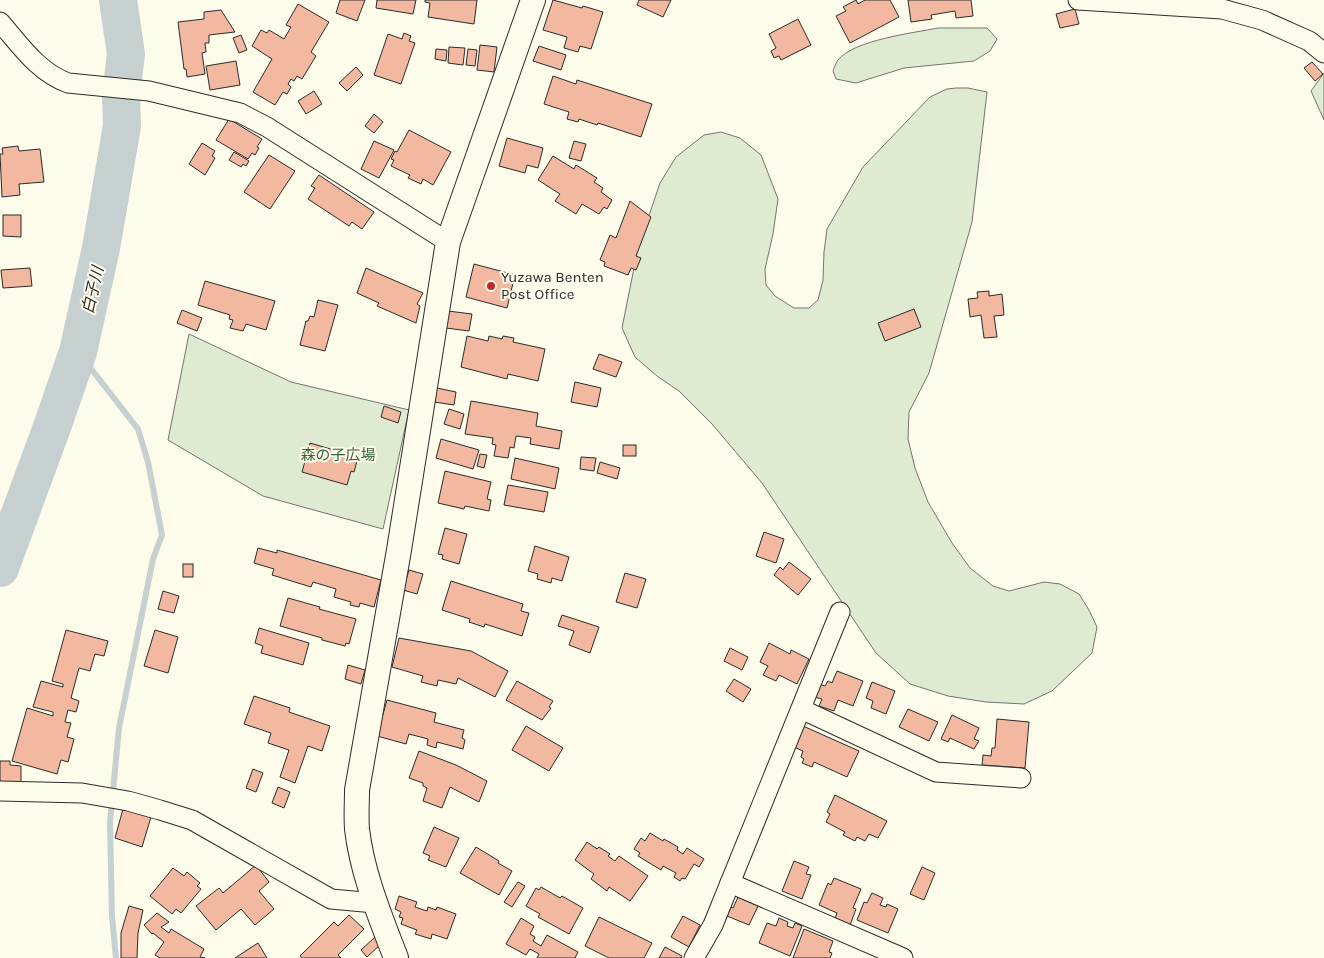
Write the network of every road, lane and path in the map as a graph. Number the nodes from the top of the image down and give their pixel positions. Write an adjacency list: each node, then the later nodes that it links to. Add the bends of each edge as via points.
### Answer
1 (532, 0): 5 (street)
2 (1078, 0): 4 (street, via 1222,9 1262,20 1309,41)
3 (0, 22): 5 (street, via 56,79 68,83 150,90 240,114)
4 (1324, 52)
5 (448, 242): 11 (street, via 357,790 357,828)
6 (840, 612): 7 (street)
7 (801, 709): 8 (street, via 936,772); 10 (street)
8 (1020, 778)
9 (0, 791): 11 (street, via 82,793 128,801 192,820 331,899)
10 (730, 883): 13 (street, via 713,925); 14 (street)
11 (375, 903): 12 (street)
12 (396, 958)
13 (694, 958)
14 (904, 958)

